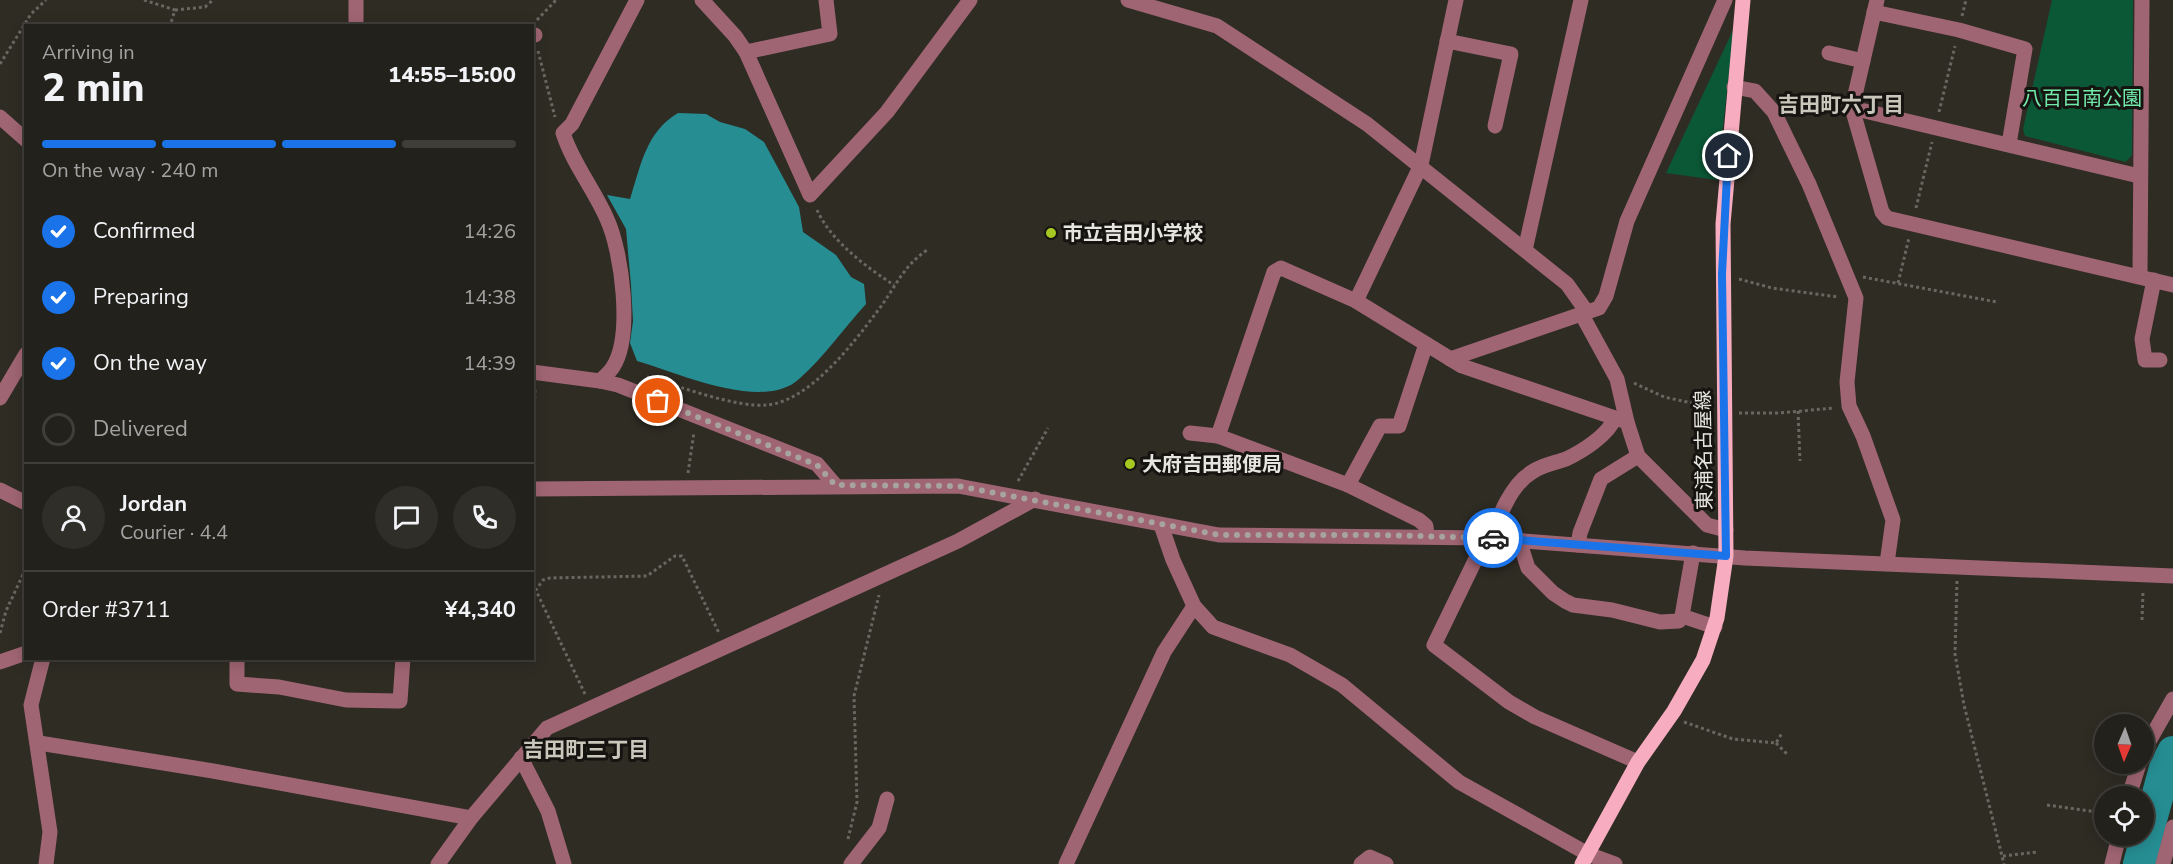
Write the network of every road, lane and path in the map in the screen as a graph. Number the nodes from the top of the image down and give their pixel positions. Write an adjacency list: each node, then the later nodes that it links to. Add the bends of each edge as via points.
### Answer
1 (46, 0): 19 (path)
2 (145, 0): 17 (path)
3 (213, 0): 17 (path, via 205,7)
4 (356, 0): 21 (street)
5 (556, 0): 23 (path, via 538,19)
6 (637, 0): 33 (street, via 572,124)
7 (702, 0): 25 (street)
8 (826, 0): 25 (street, via 830,34)
9 (970, 0): 38 (street, via 887,112)
10 (1128, 0): 18 (street)
11 (1182, 0): 18 (street)
12 (1456, 0): 24 (street)
13 (1581, 0): 40 (street)
14 (1735, 0): 29 (main road, 東浦名古屋線); 49 (street, via 1627,221 1606,296 1599,308)
15 (2142, 0): 37 (street)
16 (1875, 6): 27 (street); 35 (street, via 2025,49)
17 (175, 10): 20 (path)
18 (1178, 15): 36 (street, via 1217,26 1367,124)
19 (25, 24)
20 (171, 24)
21 (356, 24)
22 (24, 25): 28 (path)
23 (534, 35): 33 (path, via 557,126)
24 (1447, 41): 32 (street, via 1510,54); 36 (street)
25 (746, 52): 38 (street)
26 (1829, 53): 27 (street)
27 (1863, 60): 30 (street)
28 (0, 64)
29 (1734, 87): 41 (street, via 1755,92 1774,112); 42 (main road, 東浦名古屋線)
30 (1852, 108): 35 (street); 43 (street, via 1887,218)
31 (1, 122): 34 (street)
32 (1495, 126)
33 (563, 133): 57 (street, via 568,150 608,219 620,267 623,333 614,367)
34 (24, 139)
35 (2009, 144): 37 (street)
36 (1421, 165): 40 (street); 47 (street)
37 (2139, 176): 43 (street)
38 (810, 195): 44 (path, via 820,217 837,237)
39 (927, 250): 44 (path, via 905,268)
40 (1525, 250): 49 (street, via 1567,284)
41 (1845, 273): 46 (street); 48 (path)
42 (1722, 274): 46 (path, via 1772,288); 61 (main road, 東浦名古屋線)
43 (2147, 278): 45 (street); 53 (street, via 2142,339 2145,360)
44 (894, 285): 55 (path, via 855,341 809,387 781,402 746,404)
45 (2173, 285)
46 (1856, 298): 60 (street)
47 (1356, 301): 50 (street); 67 (street, via 1281,268 1275,272)
48 (1997, 302)
49 (1585, 314): 52 (street); 56 (street)
50 (1426, 344): 52 (street); 71 (street, via 1399,426 1380,426)
51 (24, 357): 58 (street)
52 (1450, 359): 64 (street)
53 (2160, 360)
54 (535, 372): 57 (street); 59 (path)
55 (644, 376)
56 (1617, 379): 61 (path, via 1664,397); 64 (street)
57 (600, 381): 63 (street)
58 (0, 398)
59 (534, 403)
60 (1849, 406): 62 (path); 86 (street, via 1893,520)
61 (1725, 410): 62 (path); 79 (main road, 東浦名古屋線)
62 (1798, 411): 69 (path)
63 (699, 417): 70 (street, via 817,465); 72 (path, via 689,452)
64 (1621, 420): 68 (street); 81 (street, via 1582,450 1522,480)
65 (1048, 428): 75 (path, via 1016,484)
66 (1190, 433): 67 (street)
67 (1218, 436): 71 (street)
68 (1638, 456): 79 (street, via 1707,525); 83 (street, via 1601,479)
69 (1800, 460)
70 (835, 485): 72 (street); 75 (street, via 958,486)
71 (1348, 485): 80 (street, via 1419,520 1426,526)
72 (688, 487): 73 (street)
73 (534, 489)
74 (0, 490): 77 (street)
75 (1014, 496): 76 (street)
76 (1035, 500): 78 (street); 90 (street, via 958,541)
77 (24, 502)
78 (1161, 525): 80 (street, via 1219,535); 92 (street)
79 (1726, 530): 85 (main road, 東浦名古屋線)
80 (1427, 536): 81 (street)
81 (1490, 538): 82 (street); 112 (street, via 1434,645 1535,717)
82 (1519, 540): 83 (street); 93 (street, via 1528,568 1553,593 1573,605 1660,622 1679,621)
83 (1578, 545): 84 (street)
84 (1693, 553): 85 (street); 93 (street)
85 (1726, 556): 86 (street); 95 (main road, 東浦名古屋線)
86 (1887, 563): 87 (street)
87 (1957, 566): 89 (street); 122 (path, via 1954,654)
88 (24, 572): 96 (path)
89 (2143, 574): 91 (street); 94 (path)
90 (881, 575): 97 (street); 118 (path, via 854,696 856,802)
91 (2173, 576)
92 (1194, 606): 123 (street, via 1213,627 1290,655 1342,685 1459,782); 128 (street, via 1164,651)
93 (1682, 616): 95 (street)
94 (2142, 620)
95 (1715, 627): 105 (main road, 東浦名古屋線, via 1703,660)
96 (0, 633)
97 (725, 646): 104 (street); 104 (path, via 682,556 675,556 647,576 543,580 536,590 538,597)
98 (24, 654): 102 (street)
99 (42, 660): 108 (street, via 31,705)
100 (237, 660): 101 (street, via 237,684 279,687 346,700 397,702)
101 (403, 660)
102 (0, 662)
103 (2173, 699): 106 (street)
104 (591, 707): 111 (street, via 547,728)
105 (1670, 717): 109 (path, via 1733,739); 112 (main road, 東浦名古屋線)
106 (2154, 729)
107 (1782, 732): 109 (path)
108 (39, 743): 116 (street); 124 (street, via 50,832)
109 (1776, 743): 110 (path)
110 (1788, 755)
111 (521, 758): 116 (street); 126 (street, via 549,811)
112 (1638, 762): 123 (main road, 東浦名古屋線)
113 (887, 799): 127 (street, via 879,828)
114 (2047, 805): 115 (path)
115 (2094, 812)
116 (471, 818): 125 (street)
117 (2173, 828): 119 (street)
118 (848, 841)
119 (2171, 845): 134 (street)
120 (2117, 846): 133 (street)
121 (2037, 852): 122 (path)
122 (2003, 856): 132 (path)
123 (1585, 859): 131 (street)
124 (46, 864)
125 (438, 864)
126 (564, 864)
127 (851, 864)
128 (1066, 864)
129 (1361, 864): 130 (street, via 1370,857)
130 (1386, 864)
131 (1616, 864)
132 (2004, 864)
133 (2112, 864)
134 (2163, 864)

